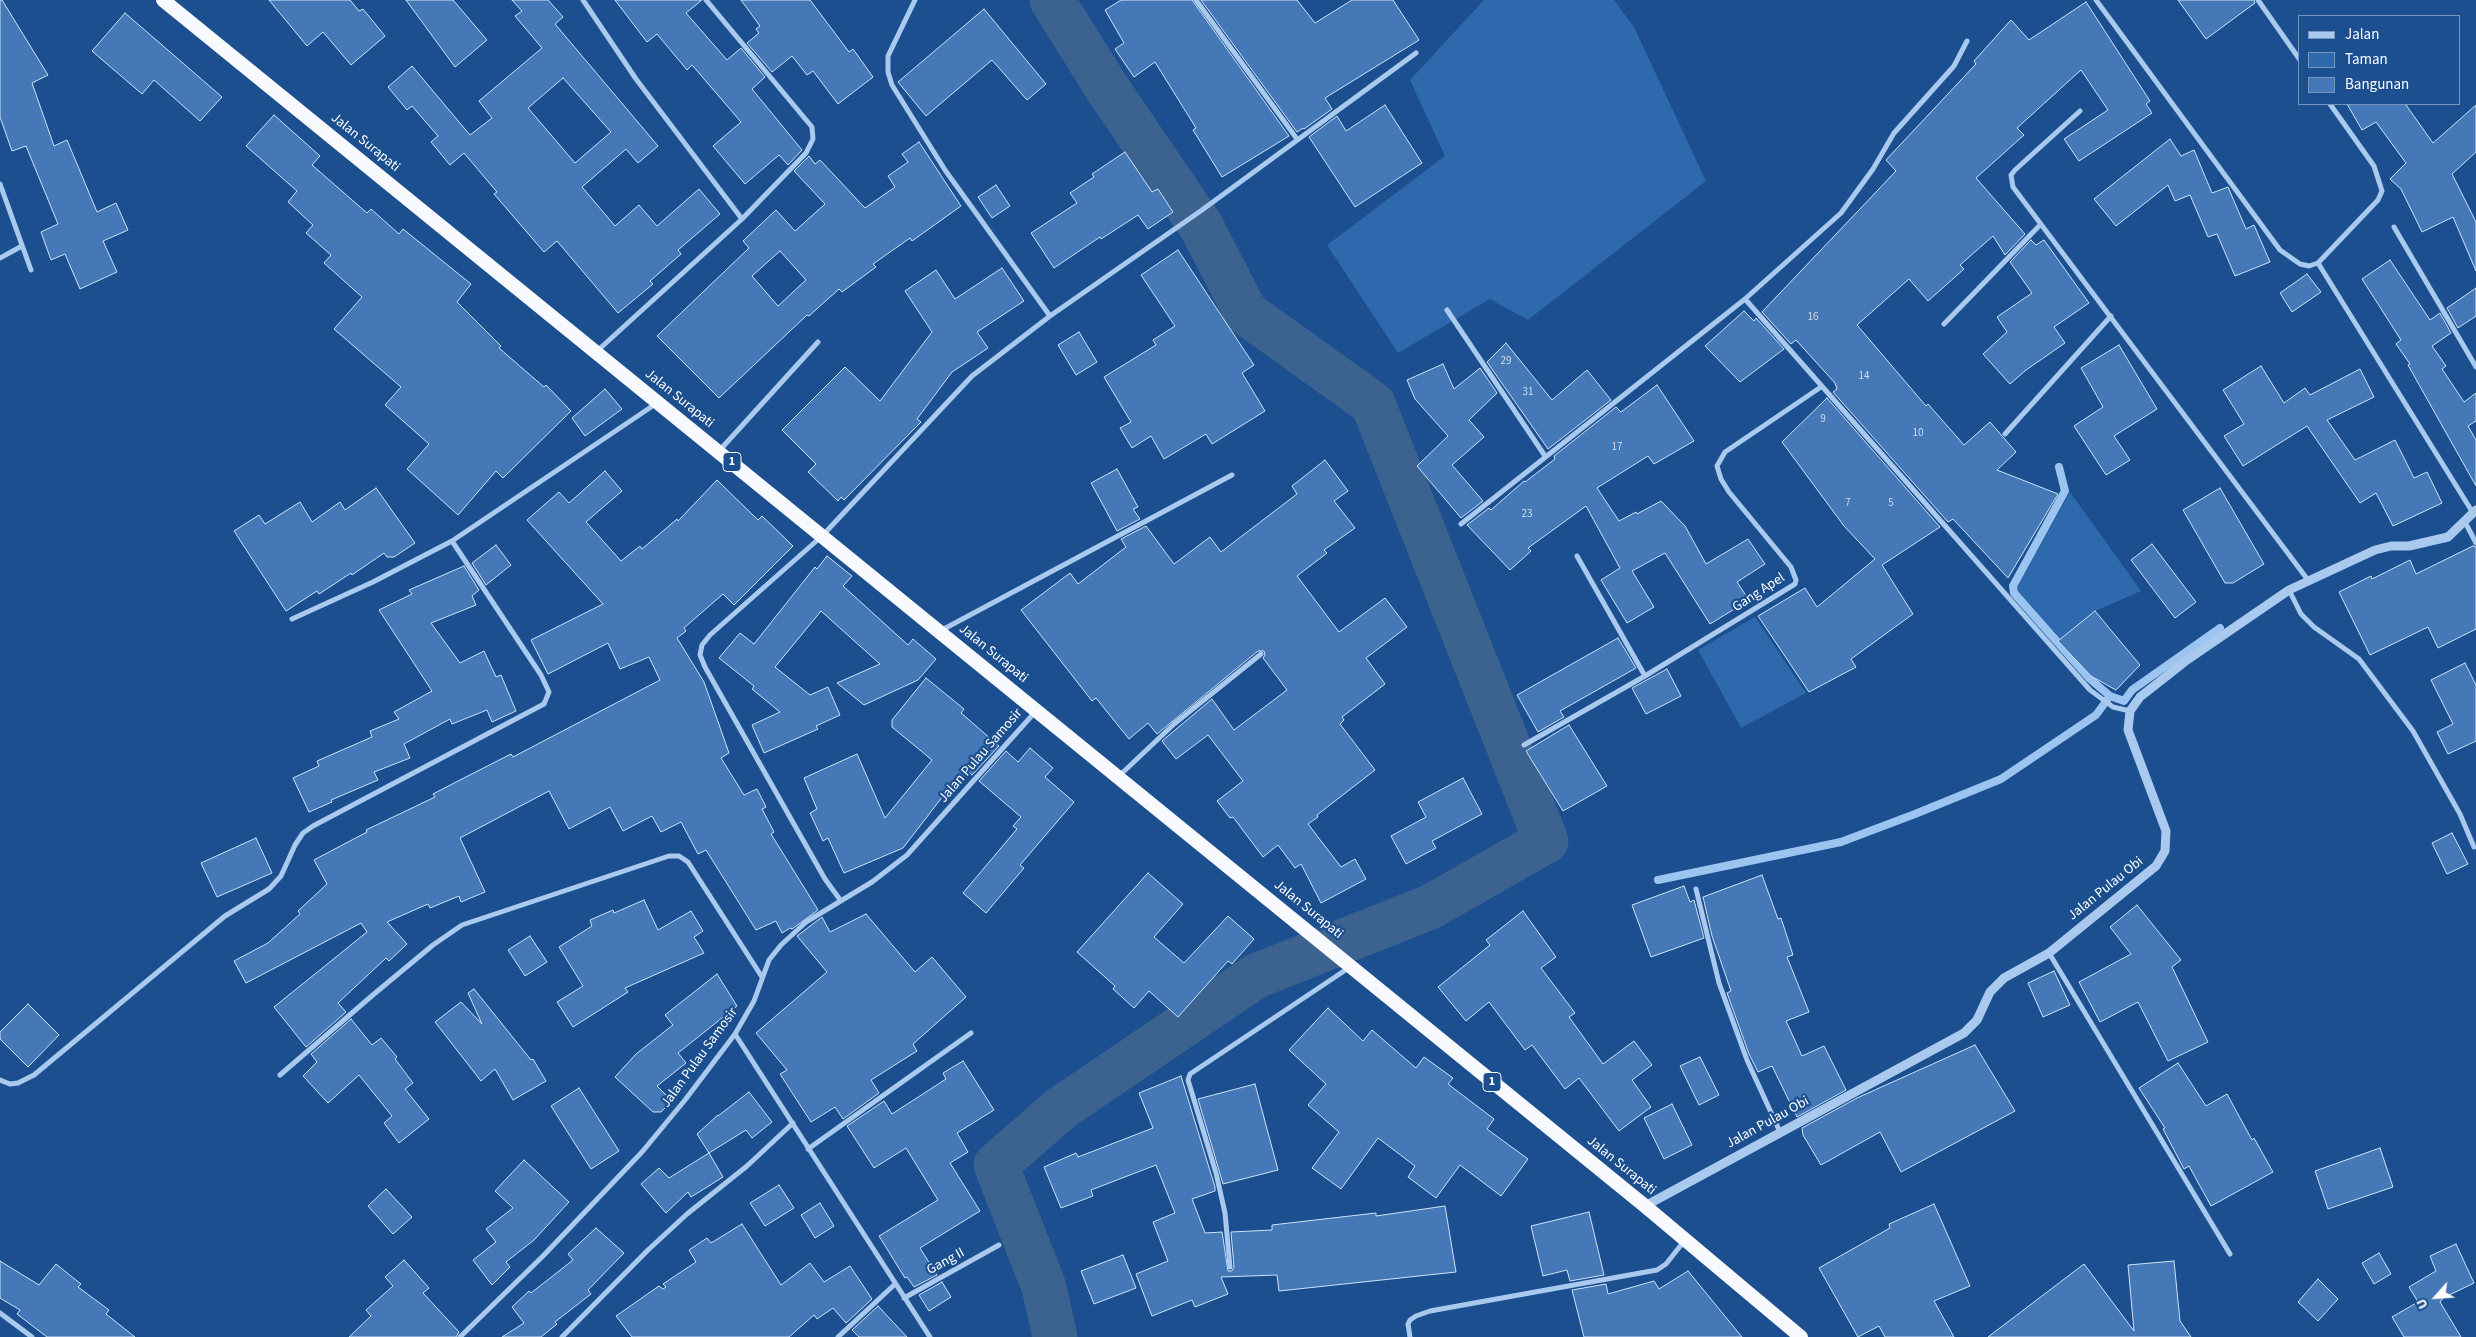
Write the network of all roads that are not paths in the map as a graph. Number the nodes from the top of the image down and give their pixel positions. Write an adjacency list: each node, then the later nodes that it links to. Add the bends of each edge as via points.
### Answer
1 (163, 0): 28 (highway, Jalan Surapati / 1)
2 (583, 0): 15 (street, via 636,79)
3 (706, 0): 15 (street, via 767,71 812,127 813,133 806,153)
4 (915, 0): 24 (street, via 888,56 892,85 945,170)
5 (1196, 0): 13 (street)
6 (2096, 0): 20 (street, via 2280,250 2300,264 2309,266)
7 (2258, 0): 10 (street)
8 (1967, 41): 22 (street, via 1954,66 1894,133 1873,170 1841,212)
9 (1416, 53): 13 (street)
10 (2298, 57)
11 (2331, 105): 20 (street, via 2374,166 2382,191 2378,200)
12 (2080, 111): 16 (street, via 2011,175 2013,187)
13 (1296, 139): 24 (street, via 1202,210)
14 (0, 184): 18 (street)
15 (742, 219): 28 (street)
16 (2040, 225): 25 (street); 26 (street)
17 (2394, 227): 29 (street)
18 (22, 246): 19 (street); 21 (street)
19 (0, 258)
20 (2318, 262): 36 (street)
21 (32, 270)
22 (1745, 299): 30 (street); 34 (street)
23 (1447, 310): 34 (street)
24 (1050, 316): 39 (street, via 972,376)
25 (2111, 316): 32 (street); 43 (street)
26 (1944, 324)
27 (818, 342): 33 (street)
28 (595, 352): 31 (highway, Jalan Surapati / 1)
29 (2476, 366)
30 (1821, 387): 48 (street, Gang Apel, via 1725,452 1717,466 1730,492 1791,567 1795,584); 50 (street, via 2100,699 2113,707)
31 (658, 403): 33 (highway, Jalan Surapati / 1); 40 (street)
32 (2005, 434)
33 (719, 452): 39 (highway, Jalan Surapati / 1)
34 (1545, 456): 38 (street)
35 (1232, 475): 46 (street)
36 (2474, 512): 37 (street)
37 (2465, 522): 41 (street); 43 (street, via 2448,537 2375,550)
38 (1461, 524)
39 (822, 536): 46 (highway, Jalan Surapati / 1); 55 (street, via 710,634 700,655)
40 (452, 541): 45 (street); 62 (street, via 542,675 549,692 544,704 313,826 303,833 281,876 269,889 225,916 34,1074 18,1083)
41 (2476, 543)
42 (1577, 556): 48 (street)
43 (2308, 580): 44 (street)
44 (2289, 590): 50 (street, via 2187,660 2140,697); 53 (street, via 2301,614 2314,628 2359,659 2413,731 2460,814)
45 (292, 619)
46 (939, 631): 49 (highway, Jalan Surapati / 1)
47 (1261, 654): 52 (street, via 1174,724)
48 (1645, 676): 51 (street, Gang Apel)
49 (1036, 710): 52 (highway, Jalan Surapati / 1); 55 (street, Jalan Pulau Samosir, via 907,854 872,882)
50 (2130, 711): 56 (street, Jalan Pulau Obi, via 2128,730 2166,831 2166,851 2156,866)
51 (1524, 744)
52 (1118, 777): 57 (highway, Jalan Surapati / 1)
53 (2474, 847)
54 (1696, 890): 64 (street, via 1719,983 1747,1060)
55 (841, 901): 58 (street, Jalan Pulau Samosir, via 806,922 781,945)
56 (2049, 953): 64 (street, Jalan Pulau Obi, via 2004,978 1990,992 1976,1020 1964,1033); 69 (street)
57 (1345, 962): 66 (highway, Jalan Surapati / 1); 70 (street, via 1190,1074 1188,1080 1225,1213)
58 (762, 977): 60 (street, Jalan Pulau Samosir, via 754,1001); 61 (street, via 688,862 679,856 669,856 462,925 433,945)
59 (971, 1033): 65 (street)
60 (735, 1034): 63 (street); 75 (street, Jalan Pulau Samosir, via 642,1152)
61 (280, 1075)
62 (0, 1080)
63 (793, 1123): 65 (street); 76 (street, via 648,1250)
64 (1780, 1132): 66 (street, Jalan Pulau Obi)
65 (808, 1149): 71 (street)
66 (1645, 1206): 67 (highway, Jalan Surapati / 1)
67 (1685, 1240): 79 (street, via 1657,1270 1430,1311 1410,1320); 80 (highway, Jalan Surapati / 1)
68 (999, 1245): 72 (street, Gang II)
69 (2230, 1254)
70 (1230, 1267)
71 (894, 1284): 72 (street); 77 (street)
72 (904, 1298): 78 (street)
73 (0, 1313): 74 (street)
74 (32, 1337)
75 (460, 1337)
76 (562, 1337)
77 (838, 1337)
78 (930, 1337)
79 (1410, 1337)
80 (1801, 1337)

